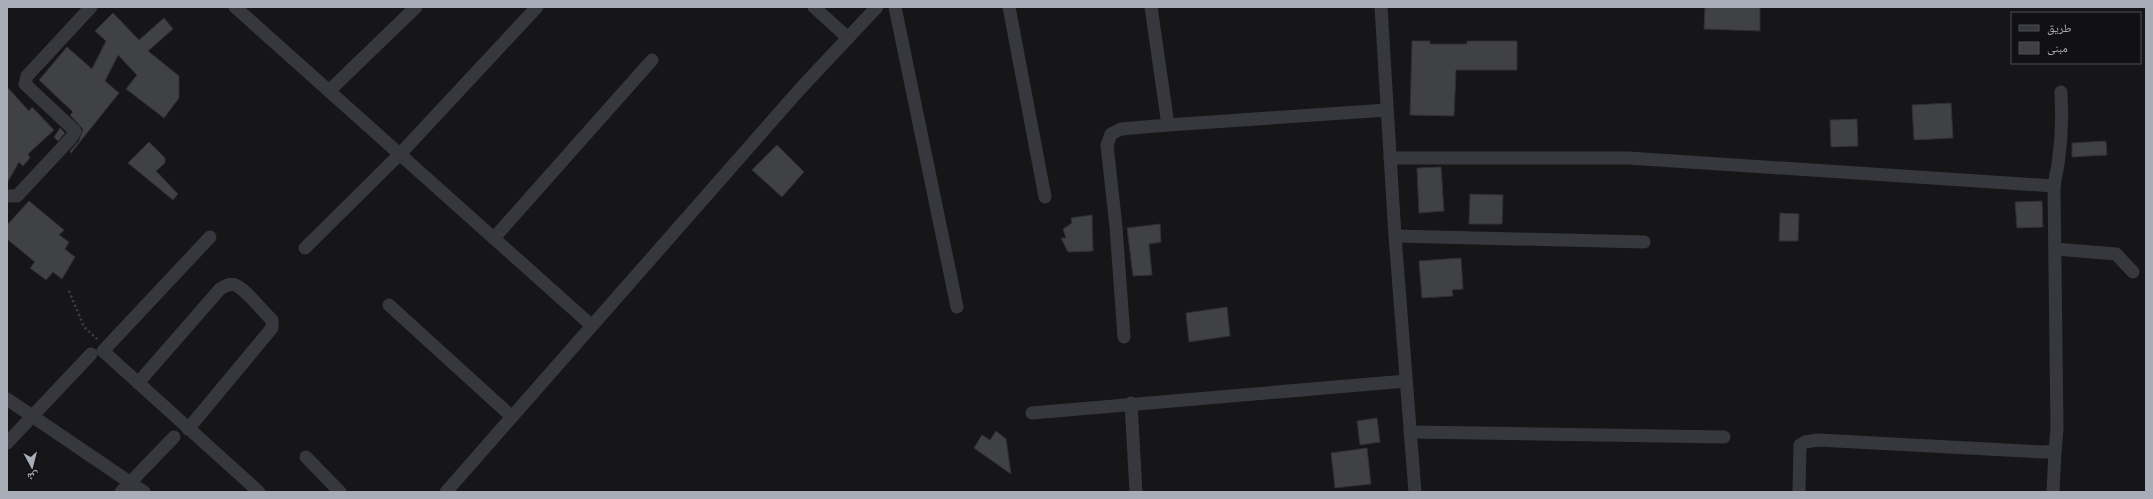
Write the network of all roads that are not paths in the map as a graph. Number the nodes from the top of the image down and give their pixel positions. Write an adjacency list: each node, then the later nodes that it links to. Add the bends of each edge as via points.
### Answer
1 (91, 7): 20 (street, via 27,76 25,84 75,131 17,196)
2 (235, 7): 13 (street)
3 (416, 7): 13 (street)
4 (537, 7): 17 (street)
5 (814, 7): 11 (street)
6 (877, 7): 11 (street)
7 (895, 7): 30 (street)
8 (1009, 7): 21 (street)
9 (1151, 7): 16 (street)
10 (1381, 7): 15 (street)
11 (848, 38): 31 (street)
12 (652, 60): 24 (street)
13 (329, 91): 17 (street)
14 (2061, 92): 19 (street, via 2063,124)
15 (1387, 110): 16 (street); 18 (street)
16 (1168, 125): 32 (street, via 1121,129 1111,134 1107,146)
17 (400, 154): 24 (street); 26 (street)
18 (1390, 158): 19 (street, via 1628,158); 22 (street)
19 (2054, 186): 27 (street)
20 (7, 196)
21 (1045, 197)
22 (1395, 236): 25 (street); 34 (street)
23 (210, 238): 35 (street, via 103,351)
24 (494, 238): 31 (street)
25 (1644, 242)
26 (305, 248)
27 (2055, 249): 28 (street, via 2116,254); 46 (street)
28 (2133, 272)
29 (389, 306): 40 (street)
30 (957, 307)
31 (591, 325): 40 (street)
32 (1124, 337)
33 (91, 354): 39 (street)
34 (1406, 381): 37 (street); 42 (street)
35 (138, 383): 41 (street); 41 (street, via 220,289 227,284 236,285 243,291 272,320 272,328)
36 (7, 399): 39 (street)
37 (1131, 403): 38 (street); 53 (street)
38 (1032, 413)
39 (32, 416): 45 (street); 48 (street)
40 (511, 416): 52 (street)
41 (188, 429): 50 (street)
42 (1410, 432): 44 (street); 54 (street)
43 (174, 437): 48 (street)
44 (1724, 437)
45 (7, 443)
46 (2055, 451): 55 (street, via 1818,440 1805,442 1800,445); 56 (street)
47 (306, 457): 51 (street)
48 (125, 487): 49 (street)
49 (144, 492)
50 (259, 492)
51 (340, 492)
52 (446, 492)
53 (1136, 492)
54 (1415, 492)
55 (1799, 492)
56 (2053, 492)

